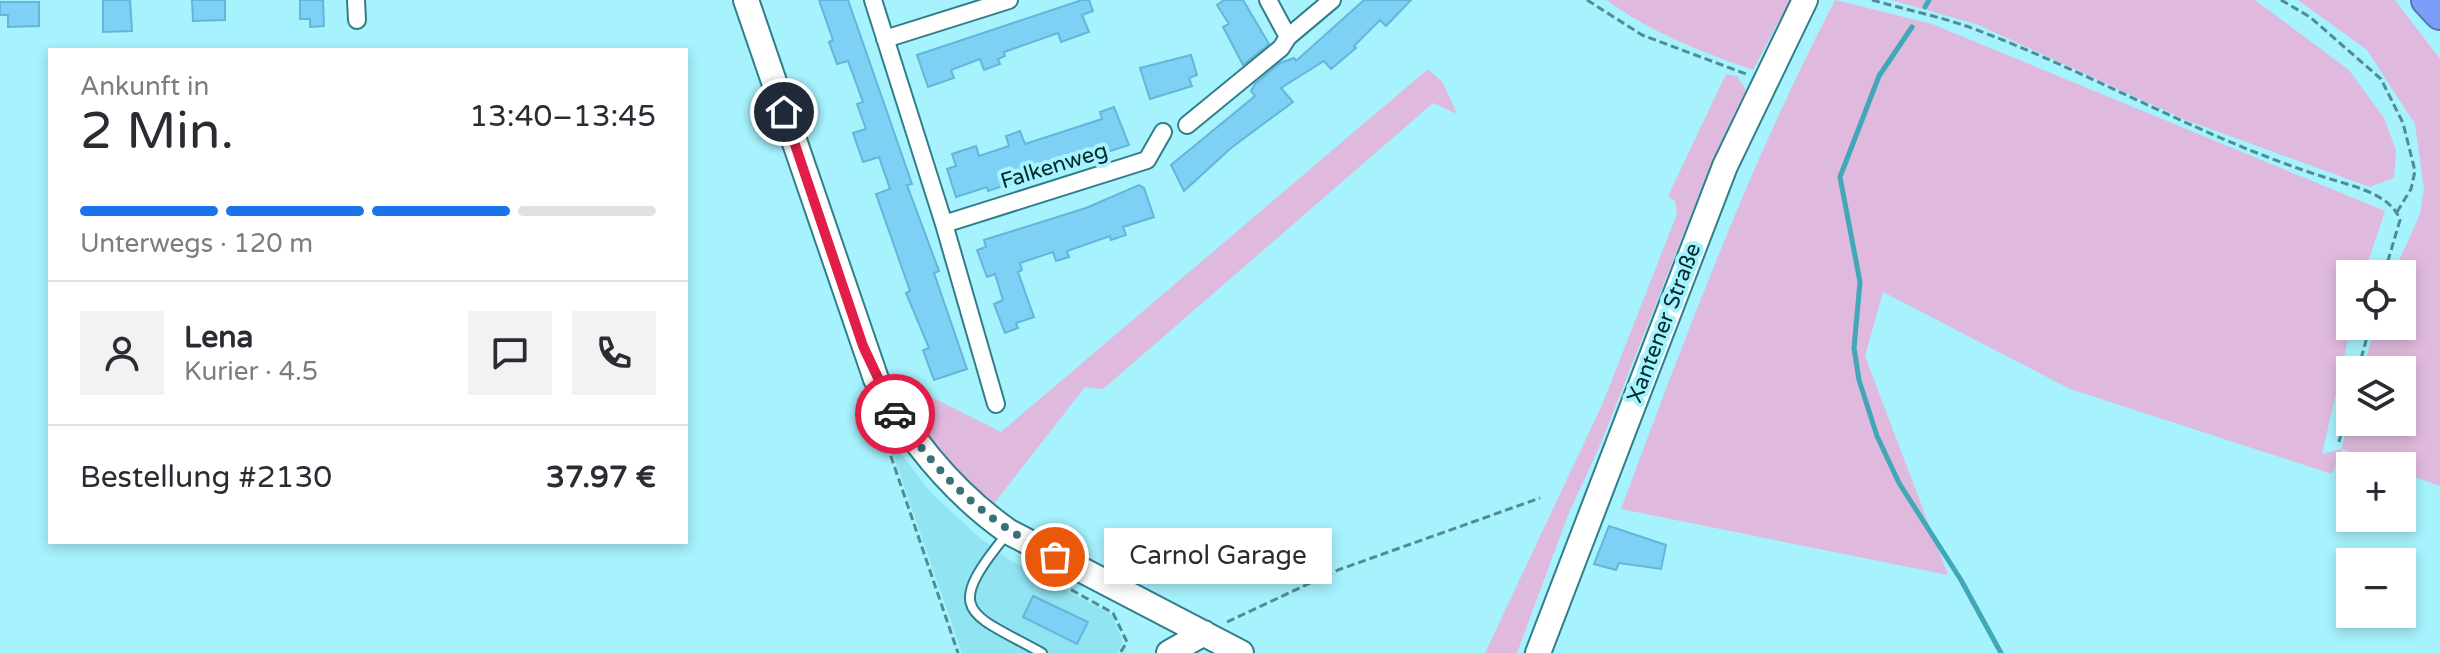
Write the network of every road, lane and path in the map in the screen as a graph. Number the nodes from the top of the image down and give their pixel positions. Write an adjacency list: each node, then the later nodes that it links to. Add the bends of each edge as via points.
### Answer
1 (356, 0): 15 (street)
2 (746, 0): 29 (main road, via 876,379 937,469)
3 (873, 0): 17 (street)
4 (1009, 0): 17 (street)
5 (1268, 0): 16 (street)
6 (1332, 0): 16 (street)
7 (1587, 0): 13 (path)
8 (1599, 0): 13 (path)
9 (1805, 0): 18 (main road, Xantener Straße)
10 (1872, 0): 21 (path, via 1978,30 2187,123 2369,192)
11 (2281, 0): 21 (path, via 2310,17 2381,79 2403,123 2415,171)
12 (2427, 0): 14 (highway)
13 (1596, 7): 18 (path, via 1642,35)
14 (2440, 14)
15 (357, 20)
16 (1288, 37): 19 (street)
17 (885, 39): 22 (street)
18 (1765, 79): 37 (main road, Xantener Straße, via 1687,261)
19 (1187, 125)
20 (1163, 132): 22 (street, Falkenweg, via 1147,160)
21 (2397, 212): 23 (path, via 2400,220)
22 (944, 224): 24 (street)
23 (2388, 260)
24 (996, 404)
25 (881, 422): 32 (path)
26 (2341, 436): 27 (path)
27 (2339, 442)
28 (1540, 498): 30 (path, via 1338,570)
29 (1009, 532): 30 (main road); 33 (lane, via 974,580 970,602 981,621)
30 (1204, 633): 35 (main road); 36 (main road)
31 (1127, 642): 34 (path)
32 (958, 653)
33 (1042, 653)
34 (1120, 653)
35 (1169, 653)
36 (1241, 653)
37 (1538, 653)

